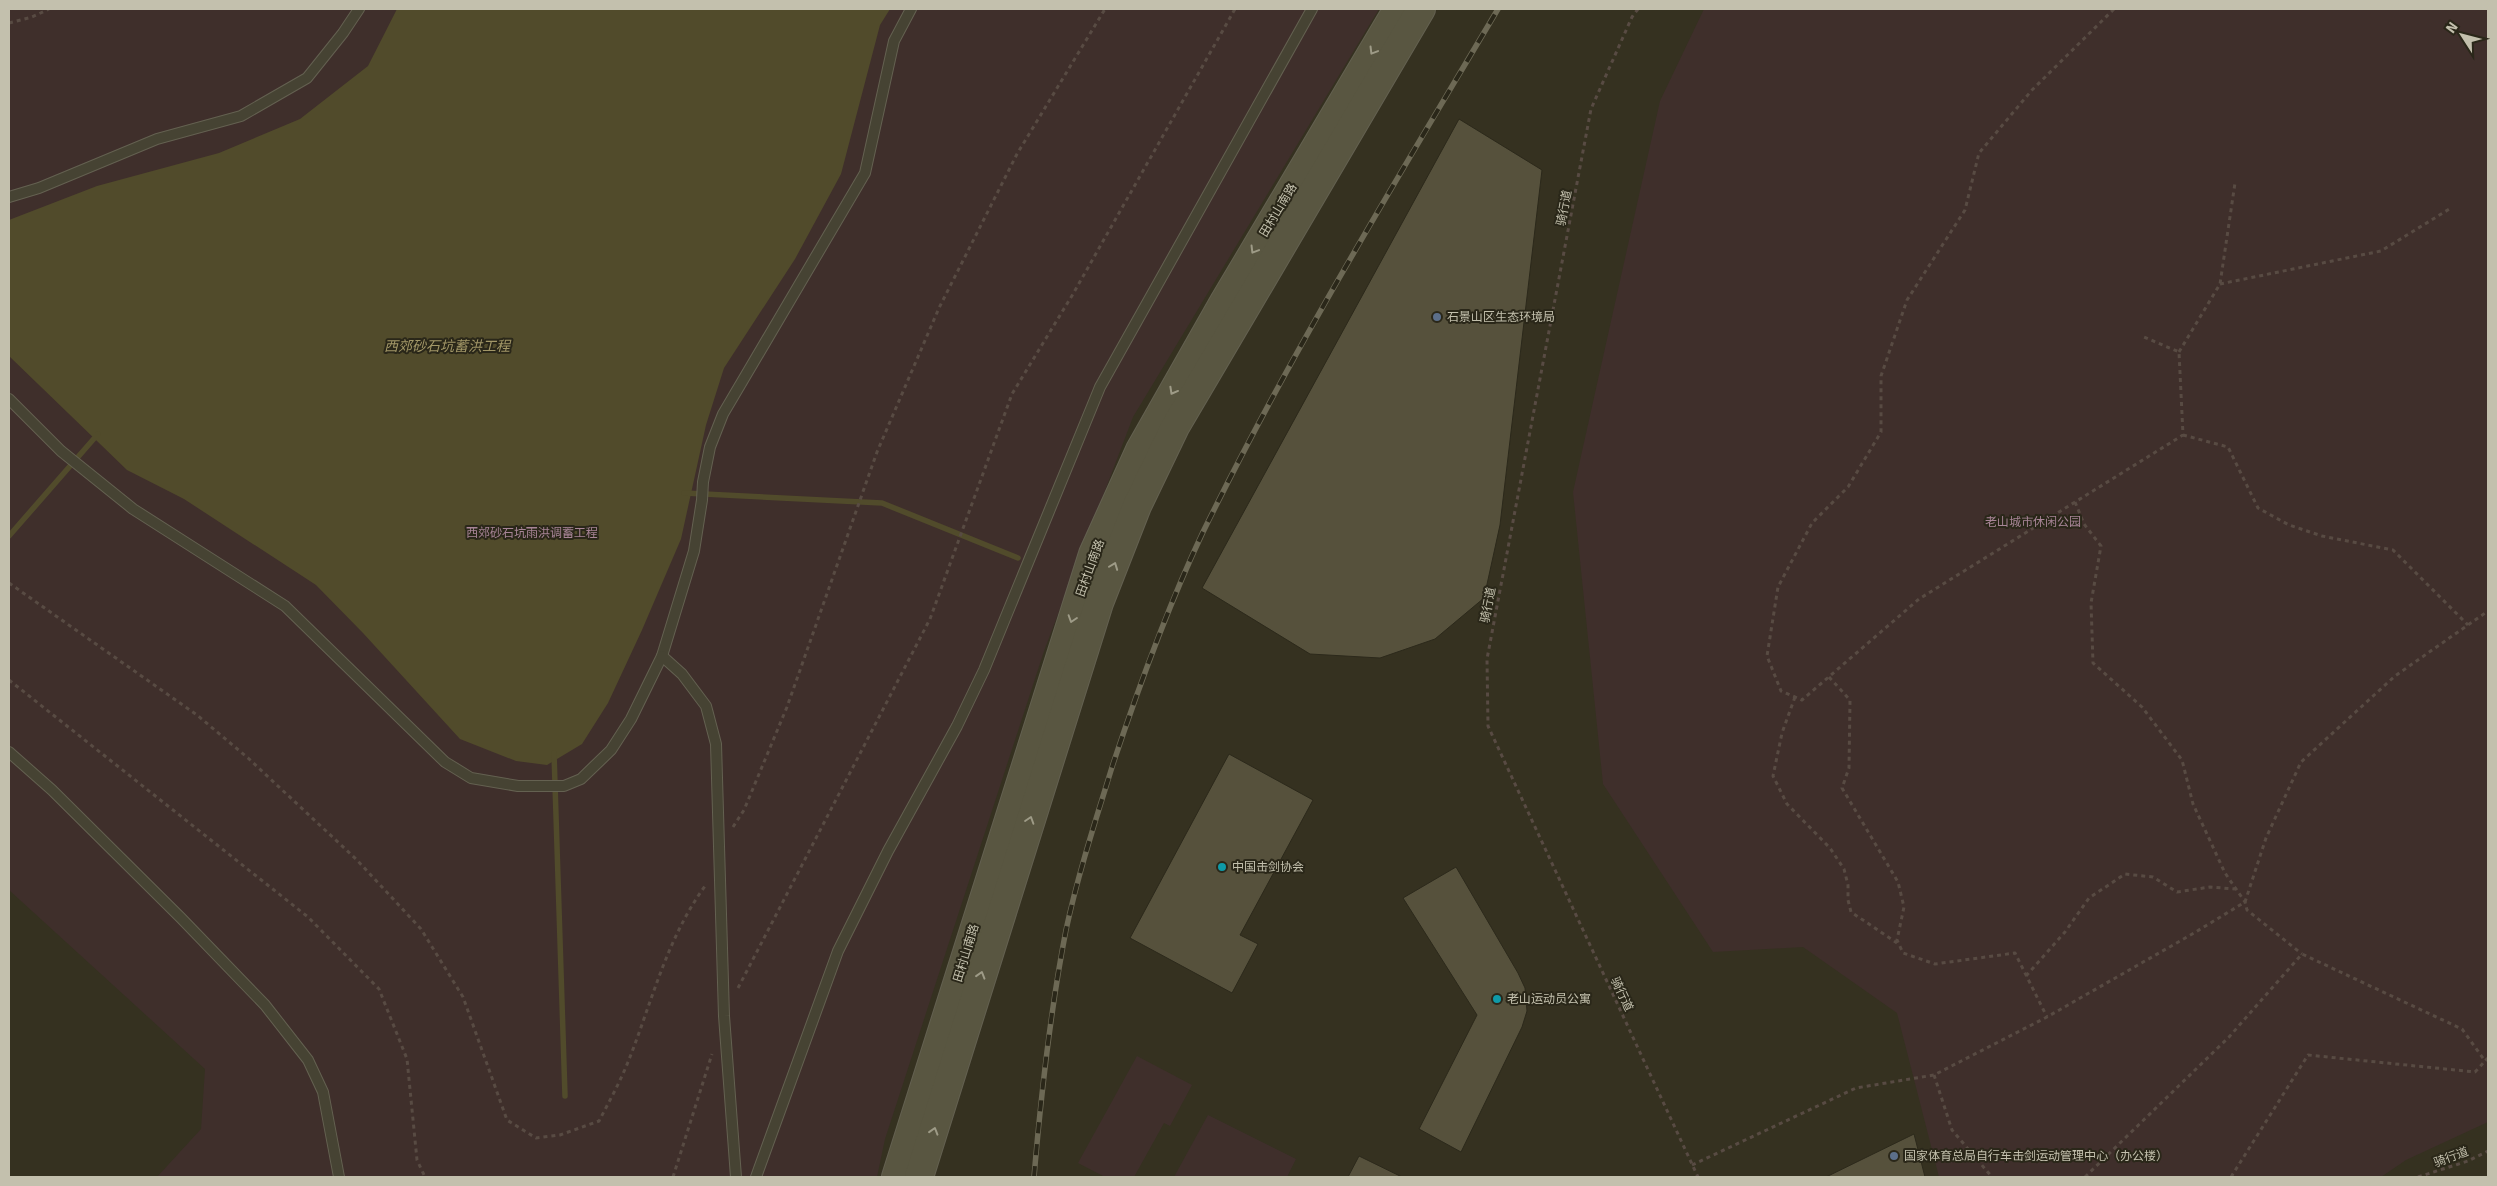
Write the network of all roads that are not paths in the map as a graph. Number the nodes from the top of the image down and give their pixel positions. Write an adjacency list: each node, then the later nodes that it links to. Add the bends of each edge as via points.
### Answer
1 (359, 9): 6 (lane, via 307,78 241,116 157,139 39,188)
2 (911, 9): 8 (lane, via 894,41 865,173 723,414 710,447 694,551)
3 (1312, 9): 12 (lane, via 1100,386 958,726 888,851 838,951)
4 (1398, 9): 13 (main road, 田村山南路, one-way to 13, via 1140,450 1094,554)
5 (1421, 9): 14 (main road, 田村山南路, one-way to 5, via 1100,603 1137,506 1175,427)
6 (9, 197)
7 (9, 399): 8 (lane, via 83,471 133,509 285,606 445,762 471,778 518,786 564,786 581,779 611,750 631,719)
8 (662, 656): 11 (lane, via 682,674 706,706 716,744 724,1016)
9 (9, 752): 10 (lane, via 52,790 265,1005 308,1060 323,1092)
10 (339, 1177)
11 (736, 1177)
12 (756, 1177)
13 (896, 1177)
14 (919, 1177)

